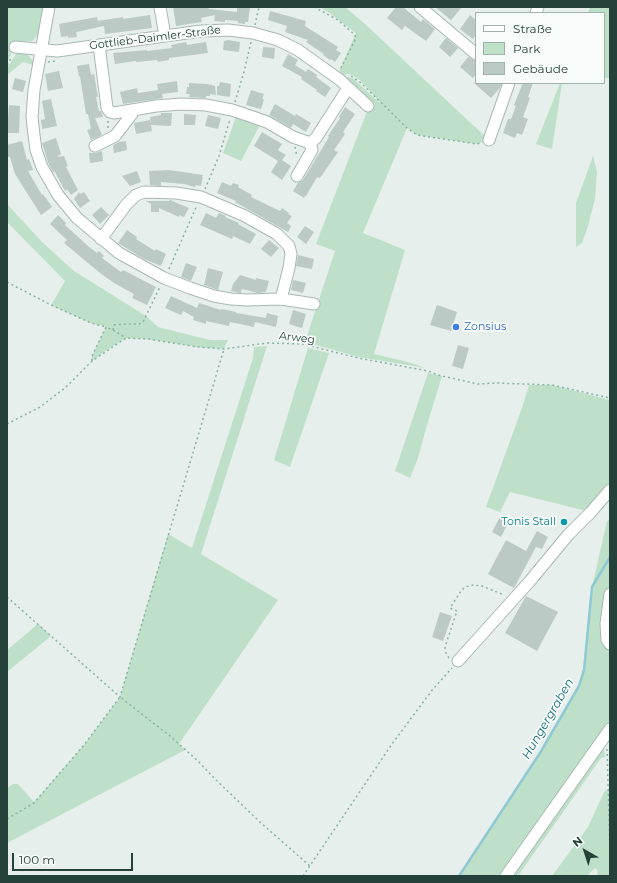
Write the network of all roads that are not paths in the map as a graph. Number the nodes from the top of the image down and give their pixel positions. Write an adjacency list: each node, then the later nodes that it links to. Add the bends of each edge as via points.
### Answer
1 (49, 7): 7 (street)
2 (160, 7): 4 (street)
3 (420, 7): 8 (street)
4 (166, 36): 5 (street, Gottlieb-Daimler-Straße); 9 (street, Gottlieb-Daimler-Straße, via 228,30 253,33 278,40 298,50)
5 (99, 45): 7 (street, Gottlieb-Daimler-Straße, via 57,51); 12 (street, via 107,108 114,113)
6 (15, 47): 7 (street, Gottlieb-Daimler-Straße)
7 (40, 48): 17 (street, via 32,117 36,150 42,167 58,195 77,218)
8 (475, 53)
9 (342, 82): 11 (street, Gottlieb-Daimler-Straße); 14 (street, via 316,138)
10 (509, 84): 13 (street)
11 (368, 106)
12 (132, 110): 14 (street, via 181,104 206,105 232,110 267,122 293,137); 15 (street, via 132,114 115,136)
13 (489, 140)
14 (310, 143): 16 (street, via 312,150)
15 (95, 146)
16 (297, 176)
17 (101, 239): 18 (street, via 119,253 164,278 214,296); 18 (street, via 136,195 144,192 201,197 245,216 277,234 289,246 289,268)
18 (280, 300): 19 (street)
19 (314, 304)
20 (610, 490): 24 (street)
21 (610, 594): 22 (street)
22 (608, 614): 23 (street, via 607,640)
23 (610, 644)
24 (458, 661)
25 (610, 729): 26 (street)
26 (506, 876)

